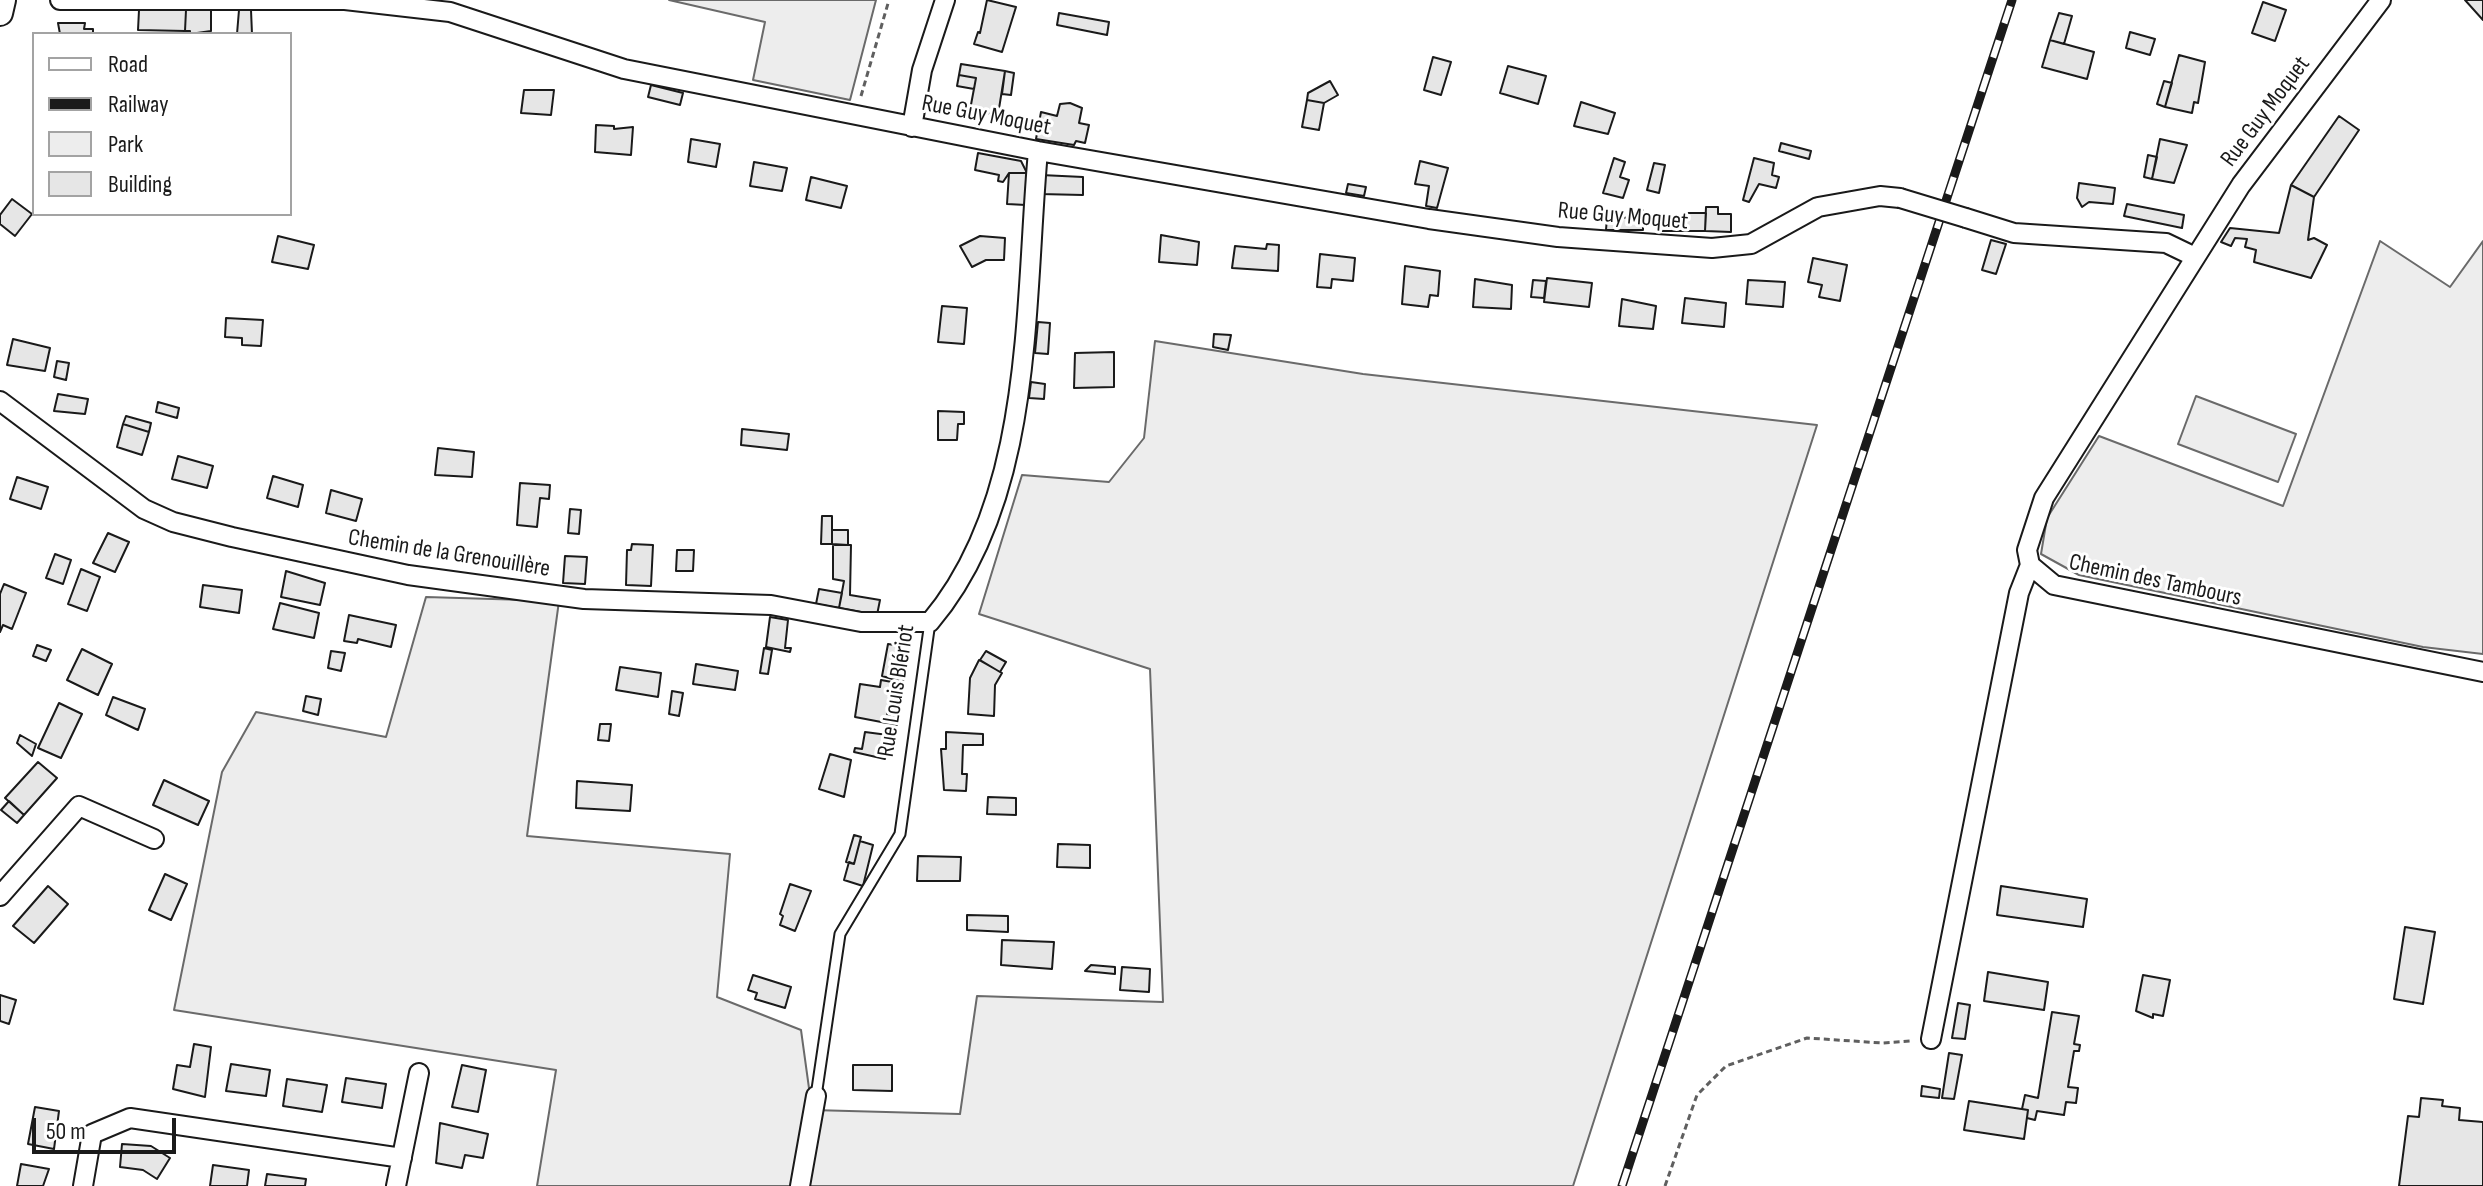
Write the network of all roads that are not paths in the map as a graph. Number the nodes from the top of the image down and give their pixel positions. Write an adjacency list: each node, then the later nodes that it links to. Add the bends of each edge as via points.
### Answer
1 (3, 0): 5 (main road)
2 (60, 0): 6 (street, Rue Guy Moquet, via 345,0 450,12 624,69)
3 (945, 0): 6 (street, via 922,70)
4 (2381, 0): 8 (street, Rue Guy Moquet)
5 (0, 13)
6 (912, 127): 7 (street, Rue Guy Moquet)
7 (1038, 151): 8 (street, Rue Guy Moquet, bridge, via 1558,237 1712,248 1751,244 1818,207 1880,196 2014,233 2166,243); 11 (street, Rue Louis Blériot, via 1019,388 993,515 954,594)
8 (2193, 256): 10 (street, via 2044,498 2027,550)
9 (0, 401): 11 (street, Chemin de la Grenouillère, via 144,509 232,537 408,575 584,599 771,605 861,622)
10 (2030, 565): 12 (street, Chemin des Tambours, via 2054,585); 15 (street, via 2019,593)
11 (930, 622): 17 (lane, Rue Louis Blériot, via 900,834 840,934)
12 (2483, 672)
13 (154, 839): 14 (street, via 79,806)
14 (0, 896)
15 (1931, 1039)
16 (419, 1073): 18 (street)
17 (816, 1096): 21 (street)
18 (402, 1158): 19 (street, via 130,1118 92,1134); 20 (street)
19 (83, 1186)
20 (396, 1186)
21 (800, 1186)

